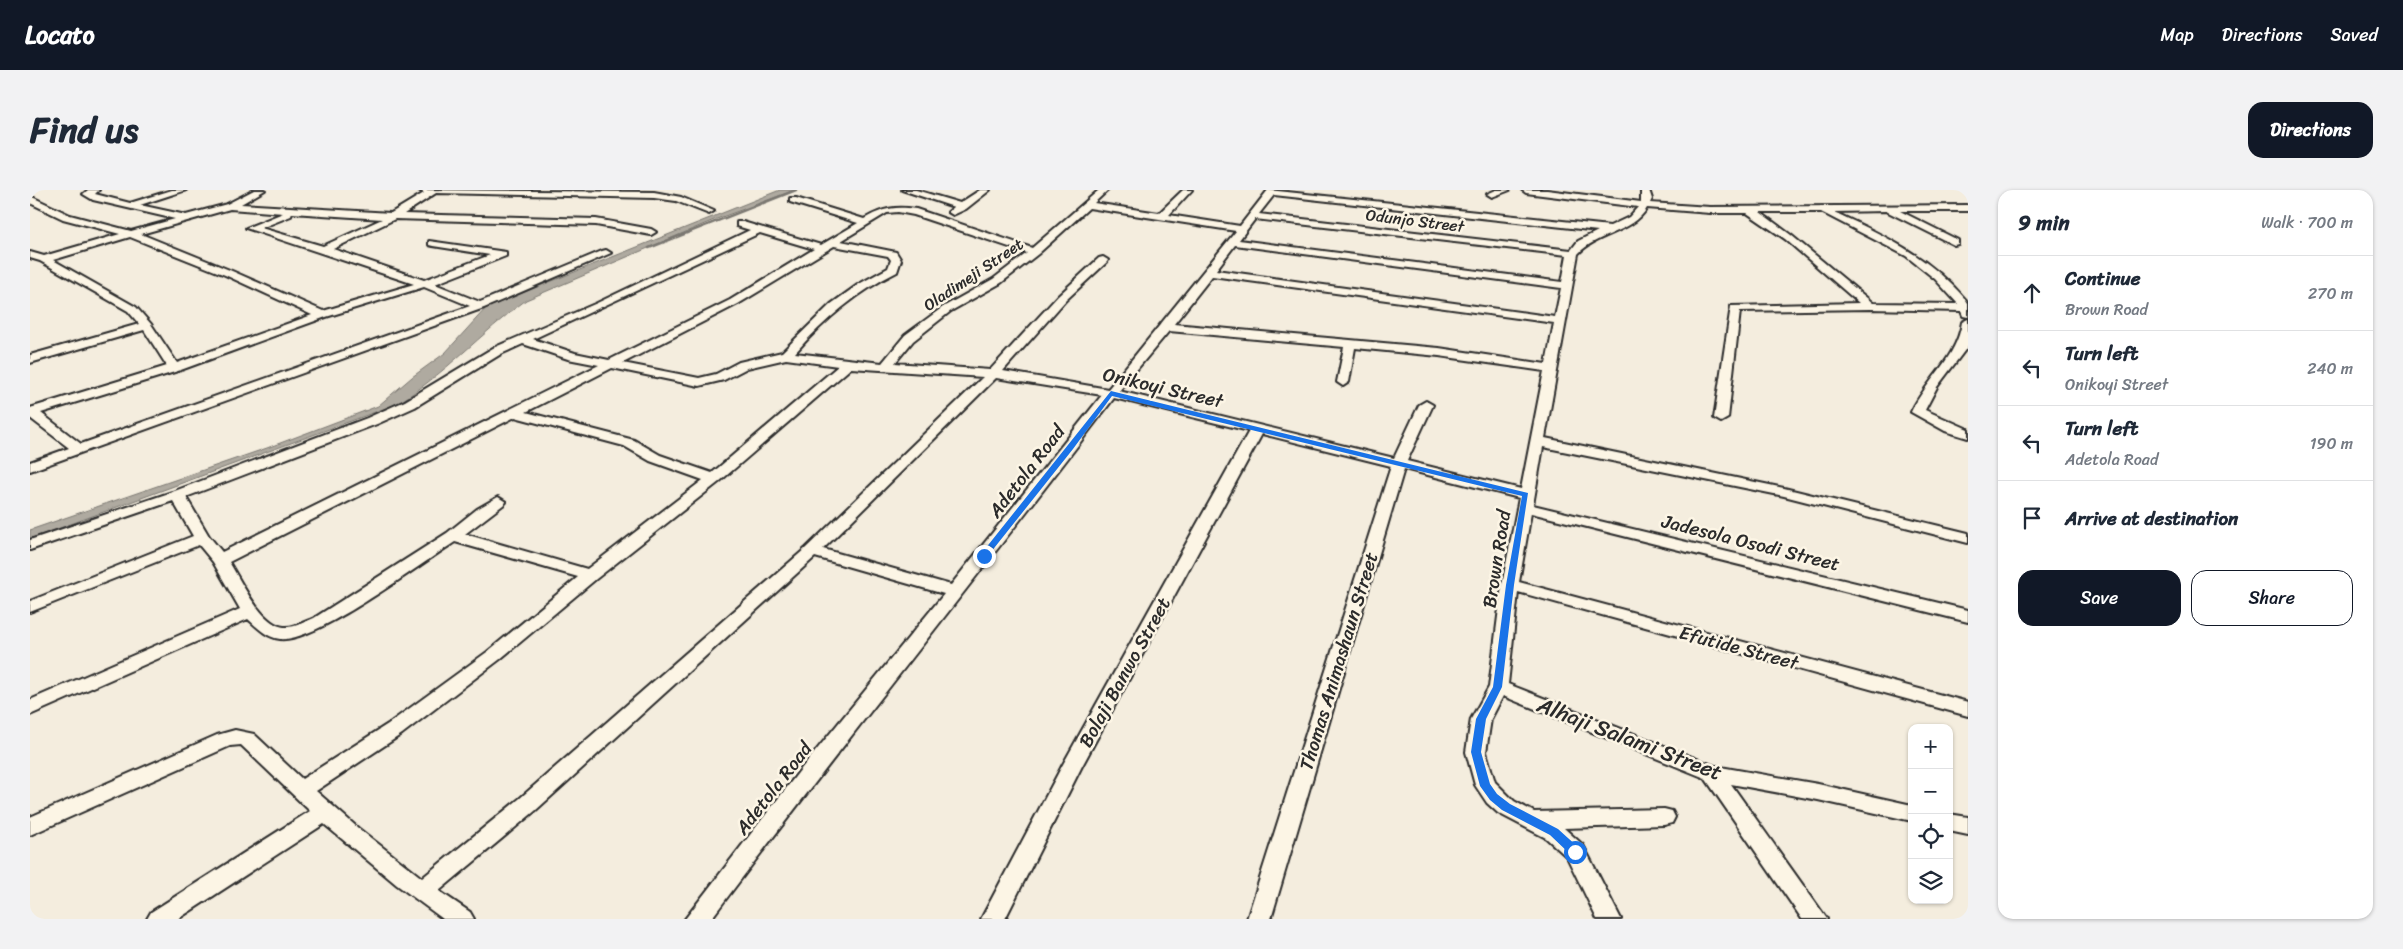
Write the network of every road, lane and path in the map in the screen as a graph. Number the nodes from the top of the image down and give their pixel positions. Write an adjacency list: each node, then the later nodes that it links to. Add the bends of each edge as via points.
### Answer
1 (95, 190): 16 (street, via 88,194)
2 (182, 190): 16 (street)
3 (261, 190): 18 (street)
4 (428, 190): 24 (street, via 647,194 678,199); 26 (street)
5 (906, 190): 19 (street)
6 (986, 190): 19 (street)
7 (1104, 190): 17 (street, Oladimeji Street)
8 (1188, 190): 27 (street)
9 (1506, 190): 12 (street)
10 (1526, 190): 13 (street)
11 (1273, 191): 28 (street, Adetola Road); 33 (street)
12 (1492, 194)
13 (1645, 198): 23 (street); 33 (street, via 1640,215 1626,225)
14 (30, 199): 36 (street, via 43,209)
15 (793, 200): 31 (street)
16 (132, 205): 29 (street)
17 (1088, 205): 27 (street); 42 (street, Oladimeji Street)
18 (230, 206): 25 (street); 29 (street)
19 (963, 207): 30 (street)
20 (1821, 208): 21 (street); 23 (street); 53 (street, via 1911,253 1946,283)
21 (1886, 208): 22 (street); 38 (street)
22 (1968, 208)
23 (1750, 210): 52 (street, via 1788,237)
24 (709, 211)
25 (296, 212): 26 (street); 41 (street, via 251,228)
26 (396, 216): 35 (street, via 596,222); 41 (street)
27 (1162, 216): 37 (street)
28 (1254, 216): 37 (street, Adetola Road); 44 (street, Odunjo Street)
29 (187, 218): 36 (street)
30 (938, 221): 31 (street, via 898,209 884,211); 42 (street)
31 (865, 222): 40 (street)
32 (740, 224): 34 (street)
33 (1611, 229): 44 (street, via 1598,233)
34 (758, 230): 40 (street); 59 (street)
35 (651, 232)
36 (131, 234): 46 (street); 54 (street, via 251,282)
37 (1238, 235): 48 (street, Adetola Road); 50 (street)
38 (1954, 242)
39 (433, 243): 49 (street, via 502,254)
40 (826, 245): 61 (street, via 892,254 896,260 893,270 813,324); 63 (street, via 734,302)
41 (324, 249): 49 (street)
42 (1034, 252): 65 (street, Oladimeji Street, via 997,281 947,310 909,338)
43 (606, 253): 51 (street)
44 (1572, 253): 50 (street, Brown Road)
45 (30, 255): 46 (street)
46 (44, 259): 57 (street, via 114,297 132,309)
47 (1103, 260): 68 (street, via 1062,298)
48 (1208, 272): 55 (street); 58 (street, Adetola Road)
49 (424, 284): 51 (street); 54 (street)
50 (1567, 286): 55 (street, Brown Road)
51 (480, 306): 78 (street)
52 (1870, 306): 53 (street); 74 (street, via 1735,308)
53 (1968, 312)
54 (322, 315): 66 (street)
55 (1561, 321): 67 (street, Brown Road)
56 (1968, 322): 76 (street, via 1962,350 1936,380 1918,412)
57 (147, 326): 62 (street); 66 (street)
58 (1166, 327): 60 (street); 70 (street, Adetola Road)
59 (523, 340): 63 (street, via 572,356); 82 (street, via 489,356 395,411)
60 (1350, 345): 67 (street, via 1439,352); 69 (street)
61 (786, 354): 63 (street, via 743,364 715,379 699,382); 64 (street, Onikoyi Street)
62 (30, 359)
63 (611, 363): 73 (street)
64 (848, 364): 65 (street, Onikoyi Street); 81 (street)
65 (885, 367): 68 (street, Onikoyi Street)
66 (174, 368): 72 (street)
67 (1551, 368): 77 (street, Brown Road)
68 (994, 373): 70 (street, Onikoyi Street); 89 (street)
69 (1343, 382)
70 (1111, 393): 75 (street, Onikoyi Street); 93 (street, Adetola Road)
71 (1426, 406): 79 (street, Thomas Animashaun Street)
72 (30, 412): 78 (street)
73 (516, 413): 81 (street, via 629,444 655,458); 90 (street)
74 (1721, 418)
75 (1258, 428): 79 (street, Onikoyi Street); 113 (street, Bolaji Banwo Street, via 1072,766)
76 (1968, 434)
77 (1537, 440): 83 (street, Brown Road); 87 (street, via 1774,489)
78 (78, 448): 80 (street)
79 (1399, 463): 83 (street, Onikoyi Street); 114 (street, Thomas Animashaun Street)
80 (30, 466)
81 (714, 479): 91 (street)
82 (177, 495): 86 (street); 88 (street)
83 (1525, 501): 92 (street, Brown Road); 96 (street, Jadesola Osodi Street)
84 (498, 502): 85 (street)
85 (453, 536): 91 (street); 95 (street, via 302,631 279,633)
86 (202, 538): 90 (street); 94 (street)
87 (1968, 538)
88 (30, 546)
89 (812, 550): 93 (street); 109 (street, via 555,780)
90 (220, 560): 95 (street)
91 (590, 575): 101 (street, via 493,656 395,729)
92 (1510, 585): 97 (street, Brown Road); 99 (street, Efutide Street)
93 (954, 591): 112 (street, Adetola Road)
94 (30, 607)
95 (250, 610): 98 (street)
96 (1968, 616)
97 (1498, 687): 100 (street, Alhaji Salami Street); 105 (street, Brown Road, via 1481,719 1476,752 1478,766 1485,786 1494,797)
98 (30, 708)
99 (1968, 709)
100 (1712, 773): 102 (street, Alhaji Salami Street); 116 (street)
101 (300, 791): 103 (street); 107 (street, via 247,740 234,737)
102 (1908, 812)
103 (325, 813): 109 (street); 111 (street)
104 (1664, 818): 105 (street)
105 (1530, 820): 115 (street, Brown Road, via 1554,832 1575,852)
106 (1953, 823): 108 (street)
107 (30, 826)
108 (1968, 826)
109 (422, 891): 110 (street)
110 (447, 915)
111 (159, 919)
112 (697, 919)
113 (993, 919)
114 (1259, 919)
115 (1609, 919)
116 (1815, 919)

